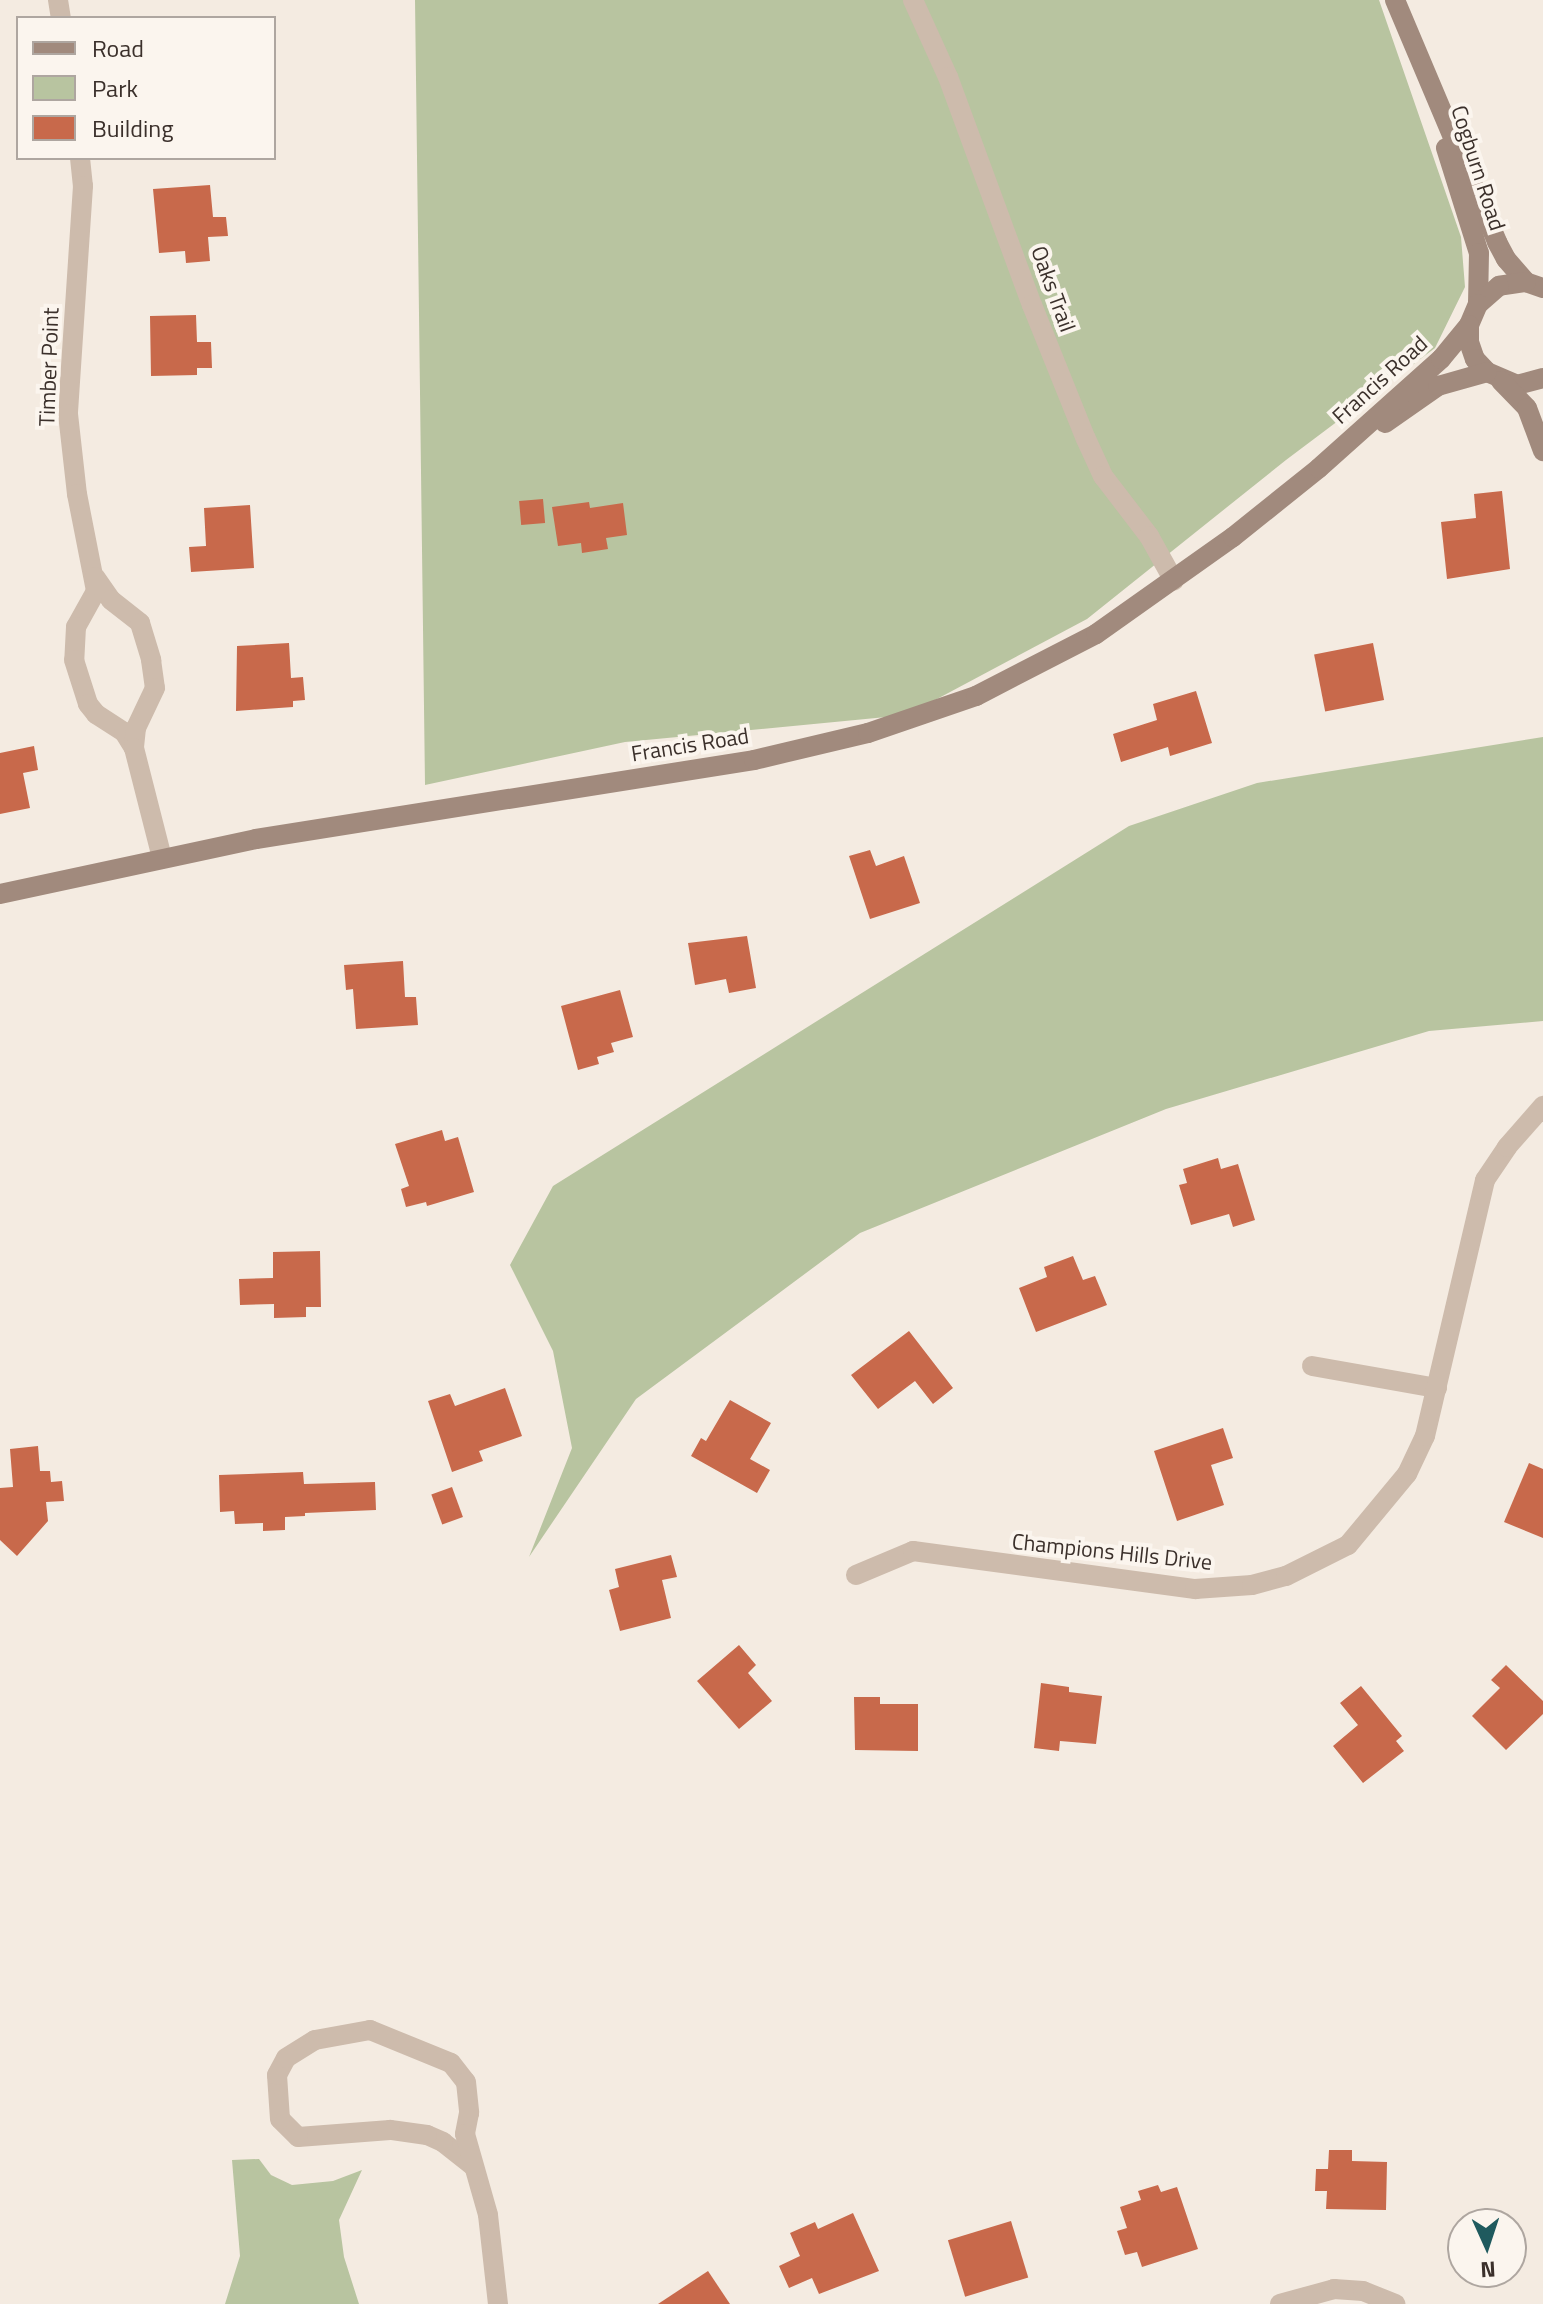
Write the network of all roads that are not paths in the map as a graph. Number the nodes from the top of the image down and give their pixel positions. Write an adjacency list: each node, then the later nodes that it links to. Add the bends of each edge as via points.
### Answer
1 (913, 0): 13 (street, Oaks Trail, via 948,77 1086,439 1103,476 1149,536)
2 (1395, 0): 3 (street, Cogburn Road)
3 (1415, 49): 5 (street, Cogburn Road, via 1497,242 1506,259); 6 (street, Cogburn Road, via 1476,240 1481,268)
4 (80, 160): 12 (street, Timber Point, via 83,186 68,414 77,494)
5 (1538, 285): 6 (street, via 1499,286)
6 (1478, 304): 7 (street, Cogburn Road)
7 (1469, 325): 8 (street, via 1475,359); 11 (street, Francis Road, via 1441,359)
8 (1494, 377): 9 (street, Francis Road, via 1517,385); 10 (street, via 1527,408); 11 (street, Francis Road, via 1460,378 1428,391)
9 (1543, 378)
10 (1543, 451)
11 (1319, 468): 13 (street, Francis Road)
12 (95, 577): 14 (street, Timber Point, via 111,600 140,623 151,660 155,688 136,728); 14 (street, Timber Point, via 93,600 72,643 75,668 88,704 124,732)
13 (1174, 581): 15 (street, Francis Road, via 1096,634 1011,680 868,733 742,762)
14 (134, 748): 15 (street)
15 (162, 858): 16 (street, Francis Road)
16 (0, 894)
17 (1543, 1106): 19 (street, Champions Hills Drive, via 1485,1180)
18 (1312, 1366): 19 (street)
19 (1437, 1388): 20 (street, Champions Hills Drive, via 1425,1436 1407,1474 1348,1545 1286,1576 1252,1585 1195,1589 913,1551)
20 (856, 1575)
21 (472, 2165): 21 (street, via 465,2134 466,2082 451,2063 370,2030 315,2040 286,2058 277,2075 280,2119 298,2137 375,2130 427,2135); 22 (street, via 488,2215)
22 (498, 2304)
23 (1280, 2304): 24 (street, via 1334,2289 1363,2291)
24 (1396, 2304)

